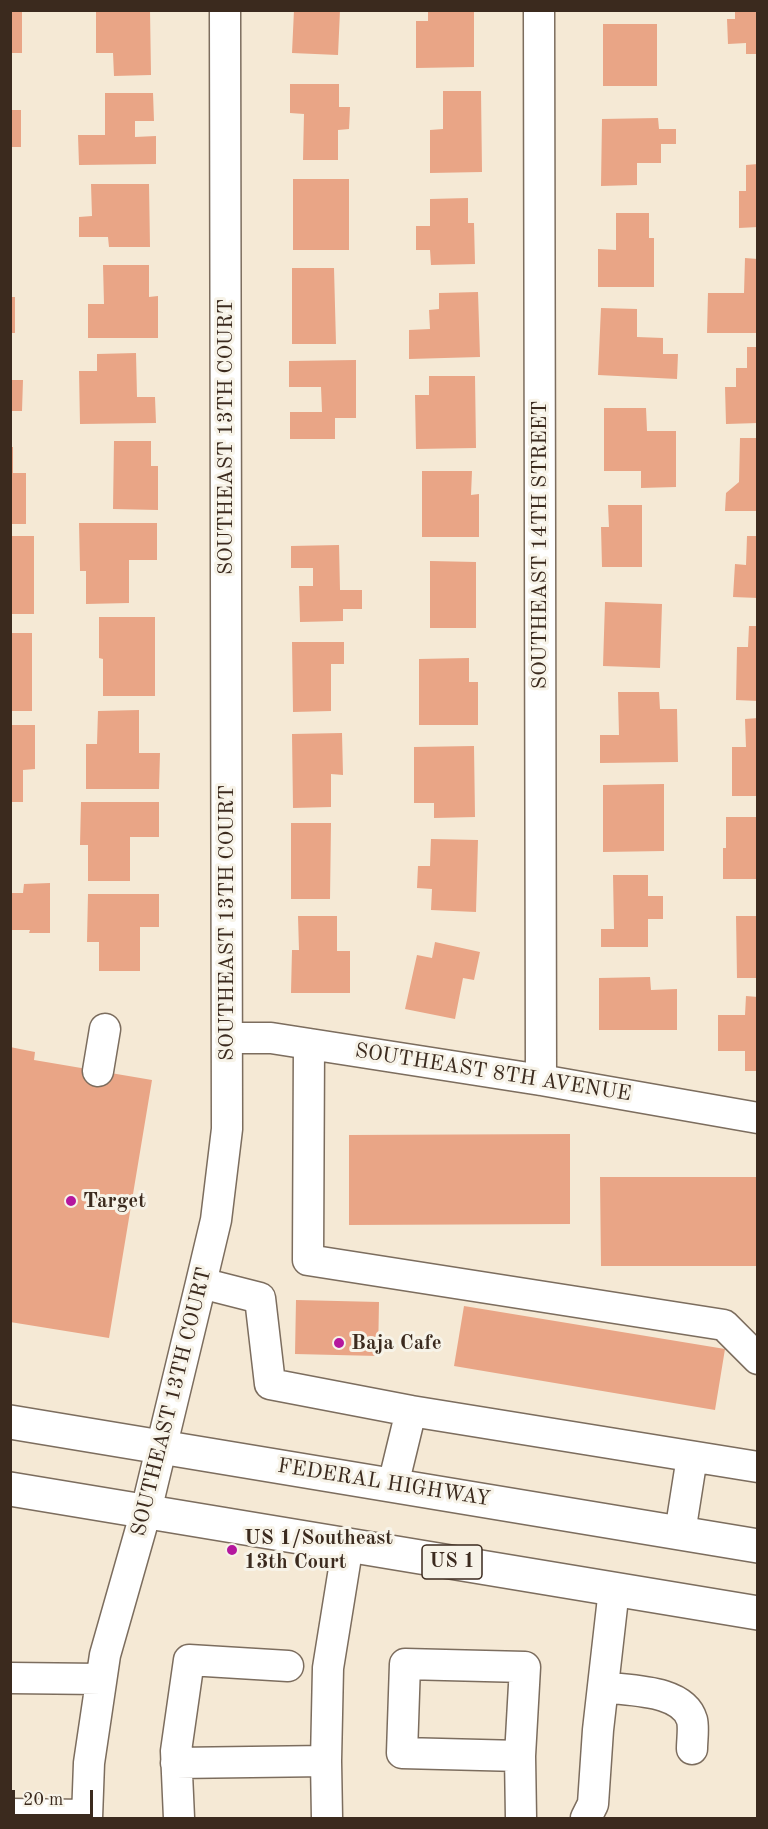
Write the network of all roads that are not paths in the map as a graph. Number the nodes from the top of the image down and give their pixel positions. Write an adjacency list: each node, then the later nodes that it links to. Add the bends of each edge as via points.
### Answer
1 (225, 10): 4 (street, SOUTHEAST 13TH COURT)
2 (539, 10): 7 (street, SOUTHEAST 14TH STREET)
3 (105, 1029): 6 (street)
4 (227, 1038): 5 (street, SOUTHEAST 8TH AVENUE, via 271,1038); 9 (street, SOUTHEAST 13TH COURT, via 228,1128 216,1220)
5 (309, 1044): 7 (street, SOUTHEAST 8TH AVENUE); 10 (street, via 308,1260 724,1325)
6 (98, 1071)
7 (541, 1080): 8 (street, SOUTHEAST 8TH AVENUE)
8 (758, 1118)
9 (201, 1282): 11 (street, via 260,1298 270,1384); 13 (street, SOUTHEAST 13TH COURT)
10 (758, 1359)
11 (411, 1411): 14 (street); 16 (street)
12 (10, 1422): 13 (main road, FEDERAL HIGHWAY)
13 (163, 1447): 16 (main road, FEDERAL HIGHWAY); 18 (street, SOUTHEAST 13TH COURT)
14 (692, 1457): 15 (street); 19 (street)
15 (758, 1467)
16 (393, 1485): 19 (main road, FEDERAL HIGHWAY)
17 (10, 1489): 18 (main road, US 1)
18 (146, 1511): 20 (main road, US 1); 26 (street, SOUTHEAST 13TH COURT)
19 (680, 1533): 21 (main road, FEDERAL HIGHWAY)
20 (348, 1544): 22 (main road, US 1); 30 (street, via 328,1668)
21 (758, 1546)
22 (614, 1589): 23 (main road, US 1); 27 (street)
23 (758, 1613)
24 (288, 1666): 31 (street, via 189,1660)
25 (10, 1678): 26 (street)
26 (101, 1679): 34 (street, SOUTHEAST 13TH COURT, via 89,1763)
27 (603, 1687): 28 (street, via 668,1696 684,1705 692,1720); 33 (street)
28 (692, 1749)
29 (520, 1756): 29 (street, via 525,1667 405,1664 402,1753); 37 (street)
30 (326, 1761): 31 (street); 36 (street)
31 (177, 1763): 35 (street)
32 (10, 1814): 34 (street)
33 (590, 1814)
34 (87, 1817)
35 (179, 1818)
36 (327, 1818)
37 (521, 1818)

